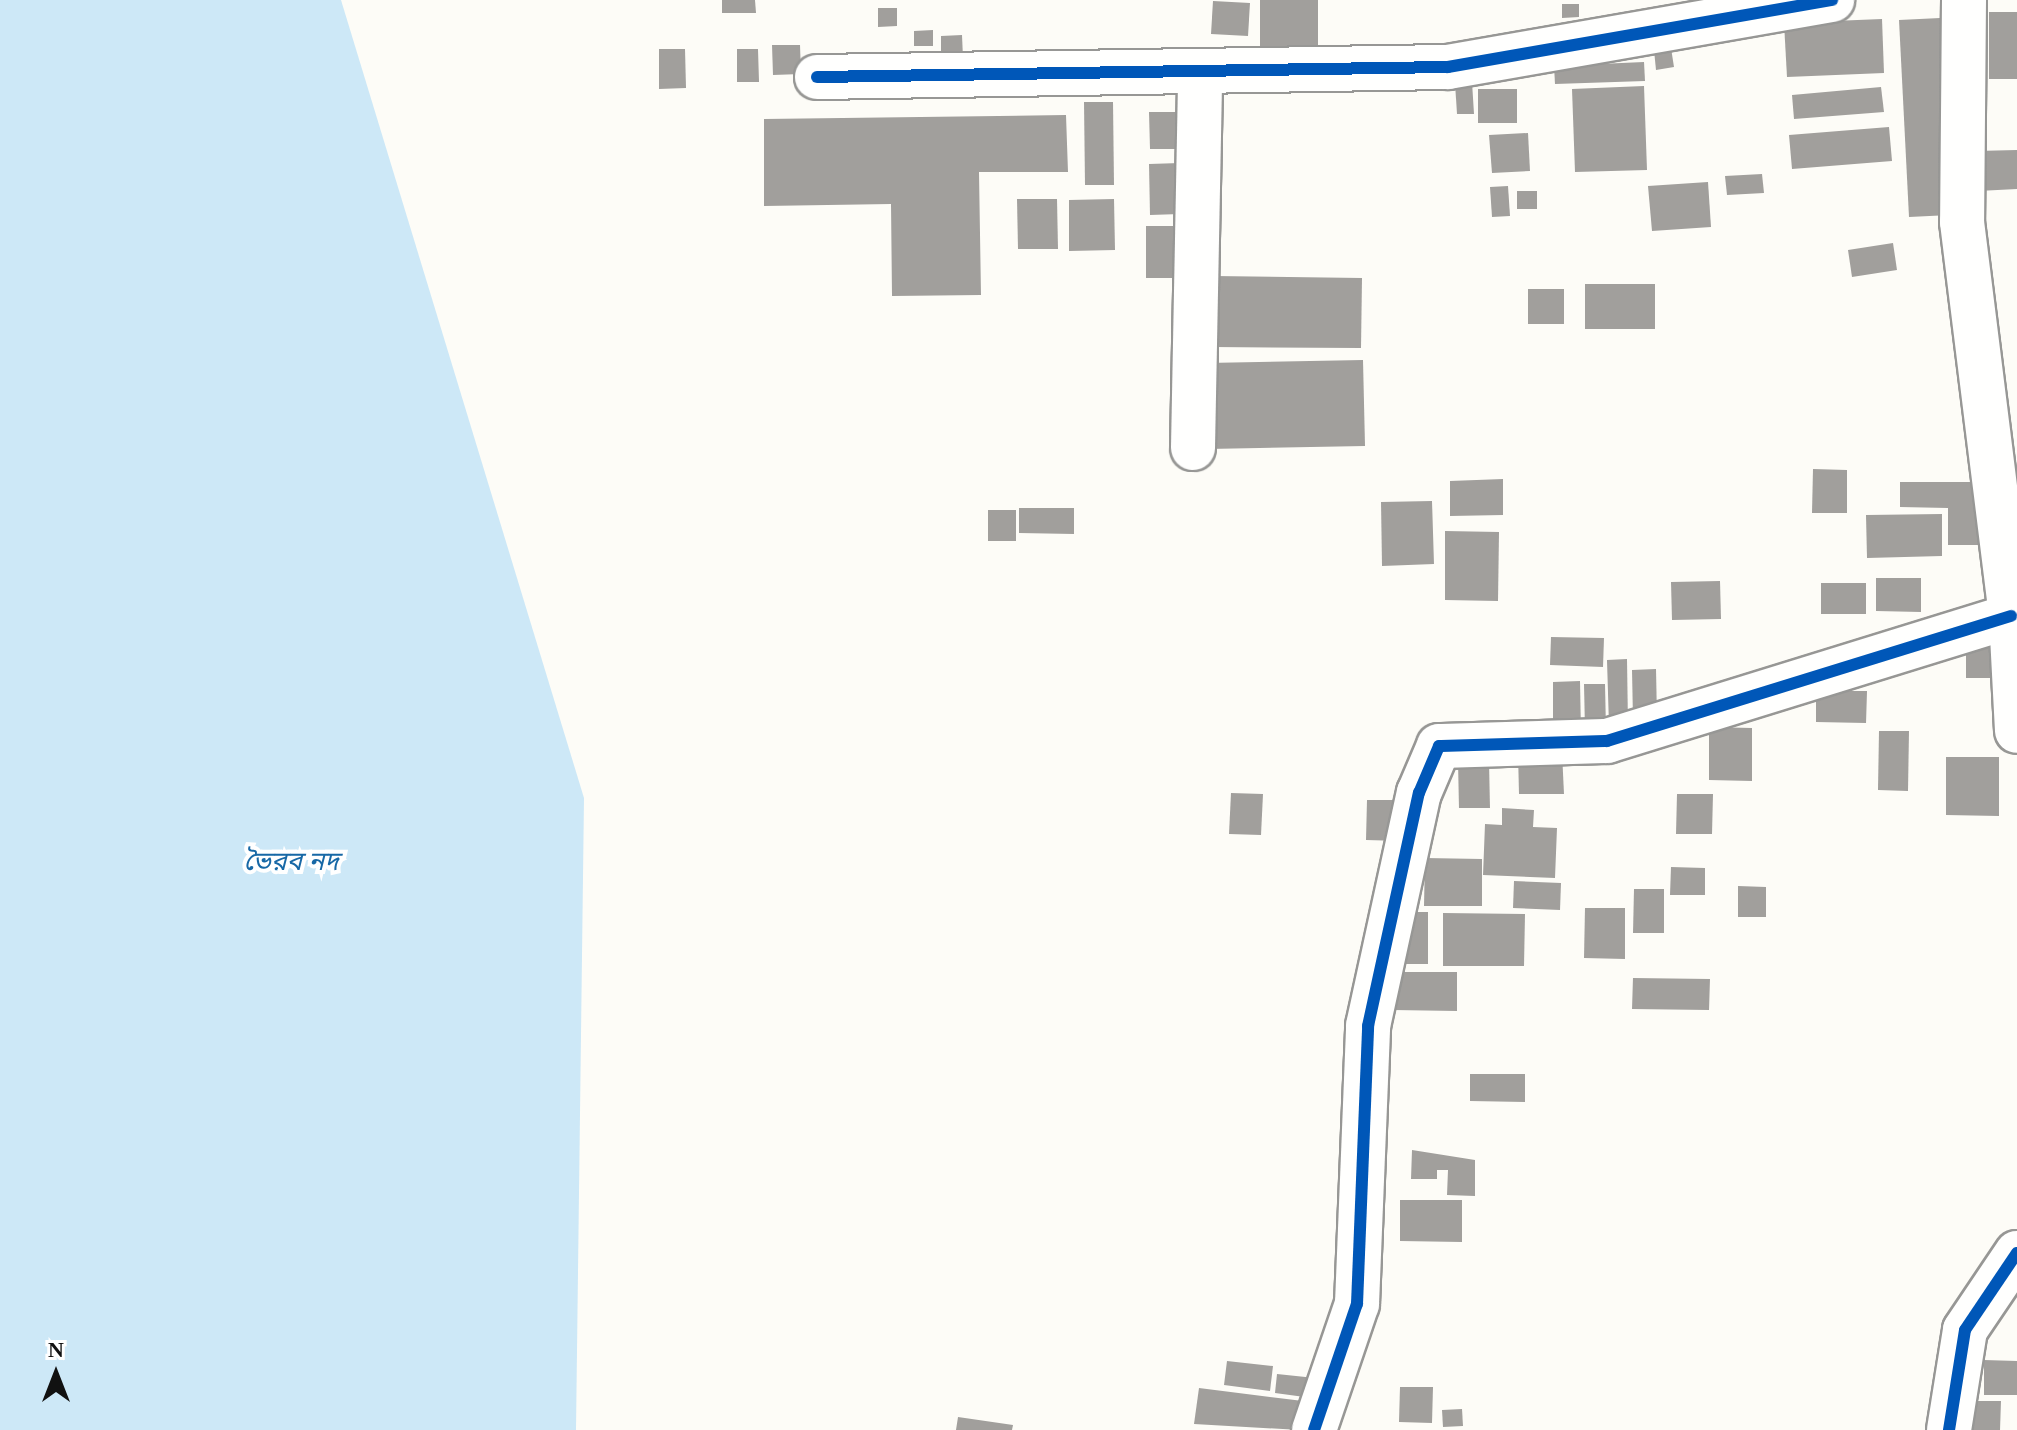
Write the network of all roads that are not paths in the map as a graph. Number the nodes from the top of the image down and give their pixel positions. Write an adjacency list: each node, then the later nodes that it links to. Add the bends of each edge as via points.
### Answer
1 (1832, 0): 3 (street, via 1448,67)
2 (1964, 0): 6 (street, via 1962,222)
3 (1200, 71): 4 (street); 5 (street)
4 (817, 77)
5 (1193, 448)
6 (2011, 616): 7 (street); 9 (street, via 1607,741 1439,746 1419,793 1368,1026 1357,1304)
7 (2017, 731)
8 (2017, 1253): 10 (street, via 1965,1330)
9 (1314, 1430)
10 (1949, 1430)

